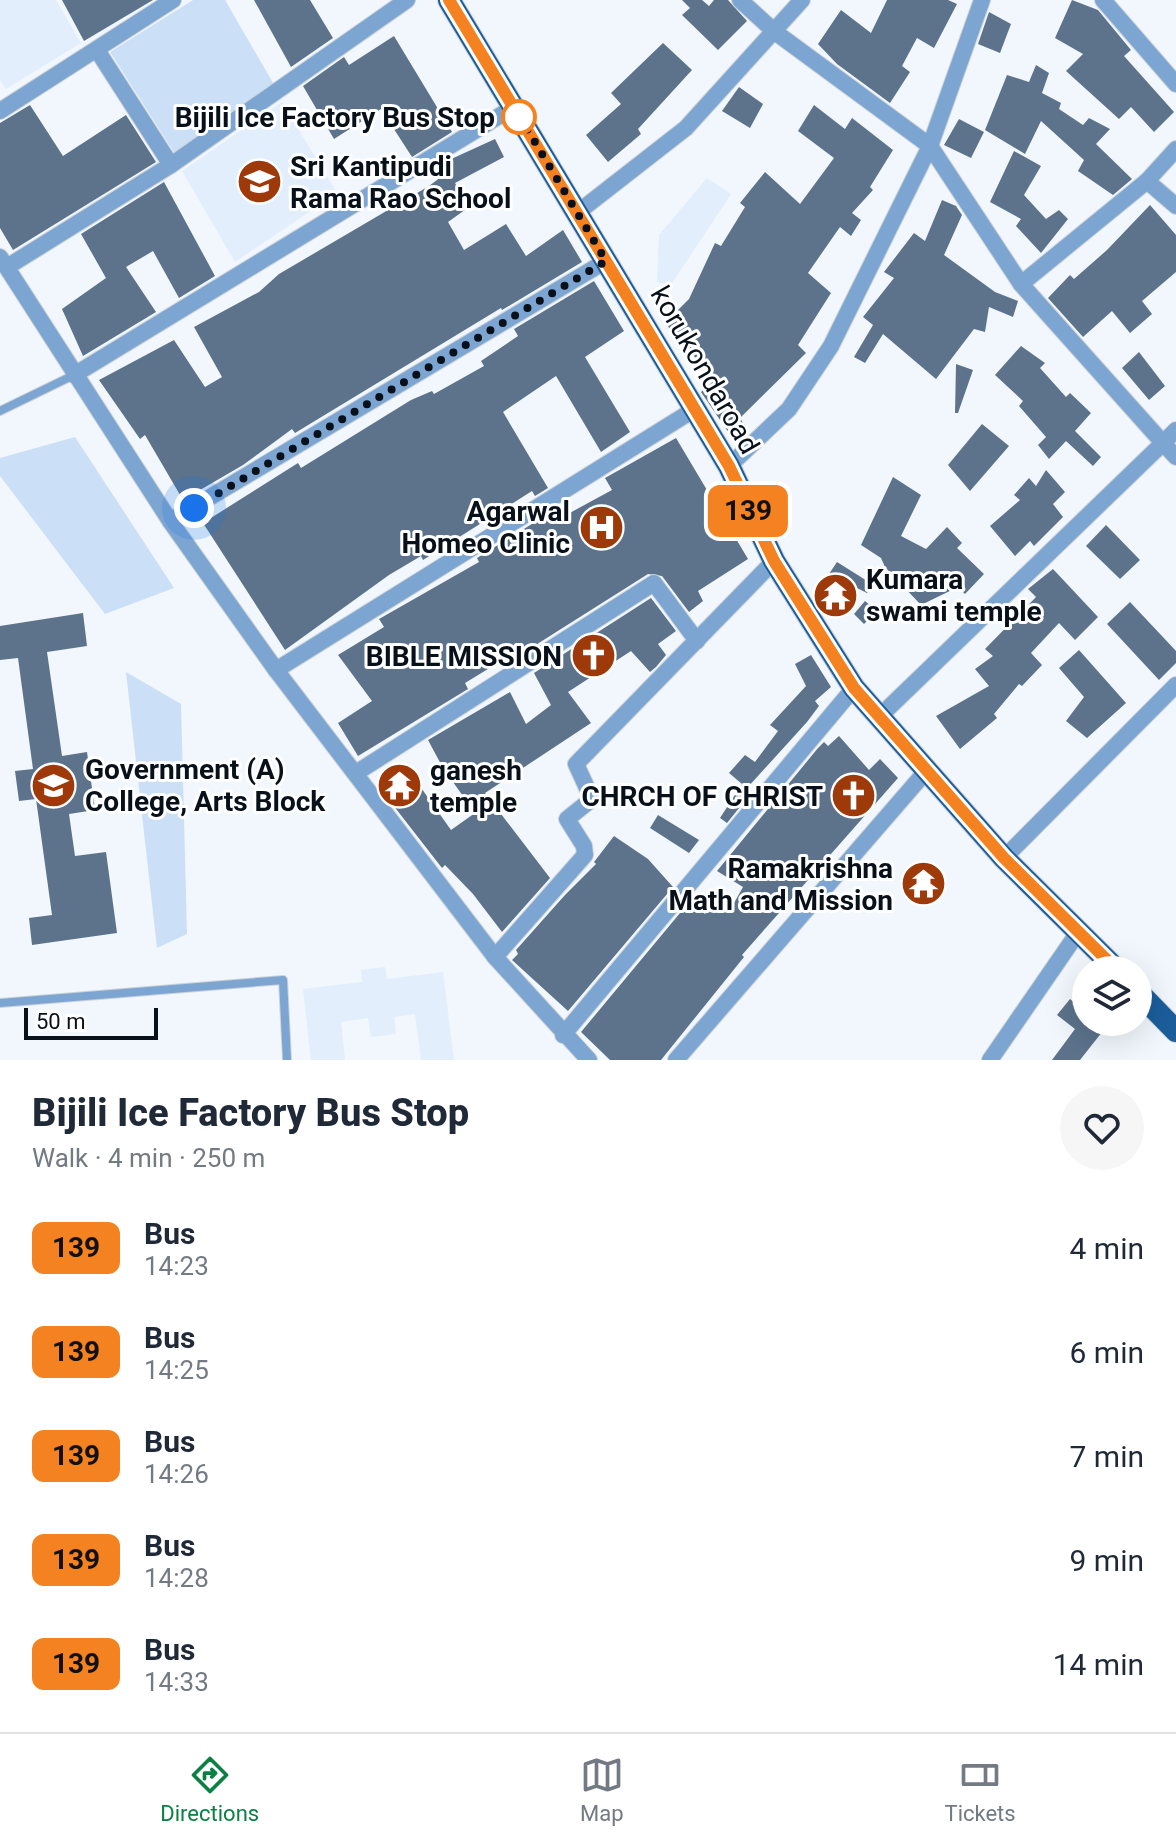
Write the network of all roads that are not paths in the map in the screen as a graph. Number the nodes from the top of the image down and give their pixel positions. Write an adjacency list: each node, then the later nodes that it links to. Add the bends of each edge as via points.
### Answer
1 (173, 0): 9 (street)
2 (407, 0): 15 (street)
3 (449, 0): 11 (main road, korukondaroad)
4 (740, 0): 8 (street)
5 (802, 0): 8 (street)
6 (982, 0): 13 (street)
7 (1103, 0): 10 (street)
8 (775, 32): 13 (street); 18 (street, via 686,128)
9 (97, 50): 12 (street); 15 (street)
10 (1176, 84)
11 (514, 107): 18 (main road, korukondaroad); 22 (street)
12 (0, 111)
13 (930, 146): 21 (street); 28 (street, via 831,346 789,409)
14 (1176, 149): 16 (street)
15 (171, 165): 20 (street)
16 (1147, 181): 17 (street); 21 (street)
17 (1176, 206)
18 (577, 213): 19 (main road, korukondaroad)
19 (606, 261): 23 (main road, korukondaroad); 29 (street)
20 (4, 262): 22 (street)
21 (1021, 284): 26 (street)
22 (74, 375): 24 (lane); 29 (street)
23 (695, 409): 28 (main road, korukondaroad); 32 (street)
24 (0, 411)
25 (1176, 430): 26 (street)
26 (1163, 443): 27 (street); 35 (street)
27 (1176, 457)
28 (729, 466): 30 (main road, korukondaroad)
29 (170, 521): 32 (street)
30 (774, 561): 31 (street); 34 (main road, korukondaroad)
31 (697, 641): 37 (street, via 654,583); 41 (street, via 576,764 592,799 567,819 585,855)
32 (276, 670): 37 (street)
33 (1176, 685): 38 (street)
34 (854, 688): 35 (main road, korukondaroad); 45 (street)
35 (878, 718): 36 (main road, korukondaroad)
36 (928, 769): 38 (main road, korukondaroad); 48 (street)
37 (356, 773): 41 (street)
38 (1004, 858): 39 (main road, korukondaroad)
39 (1079, 931): 40 (main road, korukondaroad); 49 (street)
40 (1103, 956)
41 (495, 957): 45 (street)
42 (0, 1003): 46 (lane, via 283,980)
43 (1152, 1006): 44 (main road)
44 (1176, 1031)
45 (563, 1035): 47 (street)
46 (287, 1060)
47 (589, 1060)
48 (676, 1060)
49 (990, 1060)

